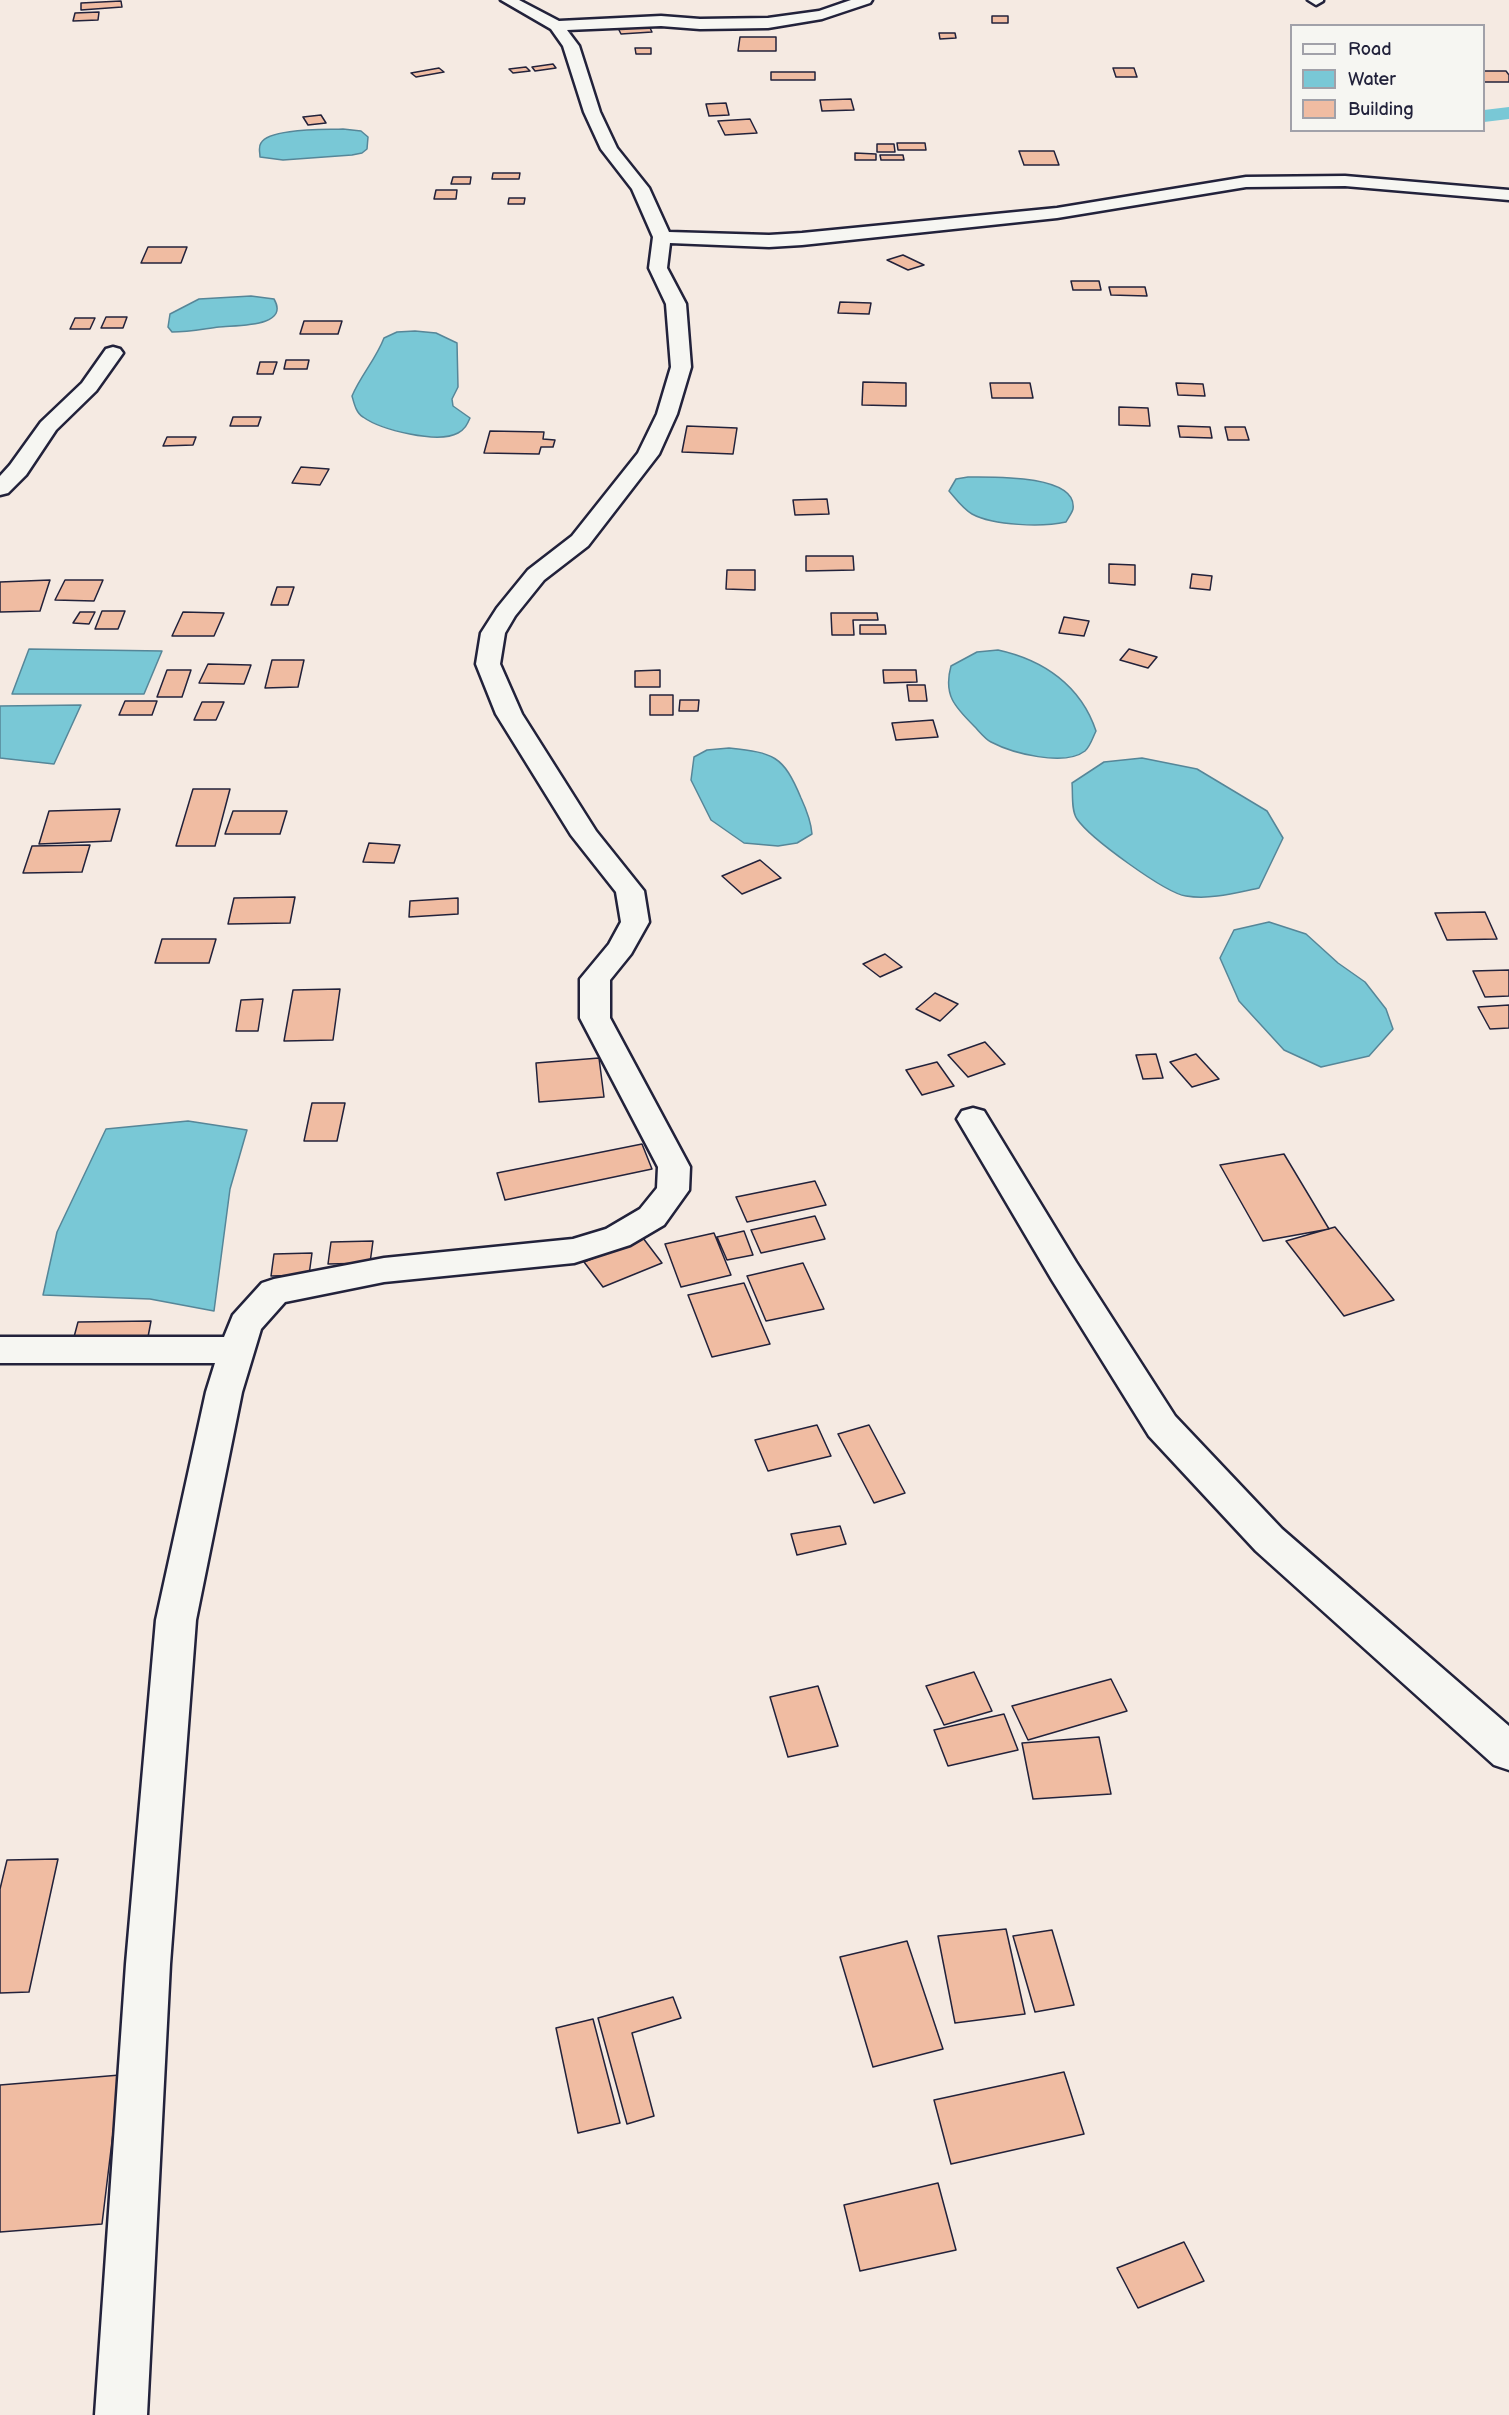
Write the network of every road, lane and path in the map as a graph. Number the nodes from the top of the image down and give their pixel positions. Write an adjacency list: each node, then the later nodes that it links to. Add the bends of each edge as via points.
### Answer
1 (508, 0): 3 (street)
2 (865, 0): 3 (street, via 822,15 768,23 661,21)
3 (556, 26): 5 (street, via 571,46 592,112 609,149 640,188)
4 (1509, 195): 5 (street, via 1341,181 1274,180 1057,213 802,239)
5 (662, 237): 10 (street, via 658,268 675,304 681,367 667,414 648,454 580,541 536,575 505,613 493,633 488,664 509,714 585,835 630,891 635,922 621,948 595,979 595,1018 674,1167 673,1190 652,1217 618,1237 574,1251 384,1270 274,1292 245,1324)
6 (113, 353): 7 (street, via 89,387 48,426 18,470)
7 (0, 488)
8 (973, 1119): 11 (street, via 1162,1426 1269,1540)
9 (0, 1350): 10 (street)
10 (237, 1350): 12 (street, via 224,1392 176,1620 148,1964)
11 (1509, 1752)
12 (121, 2415)

